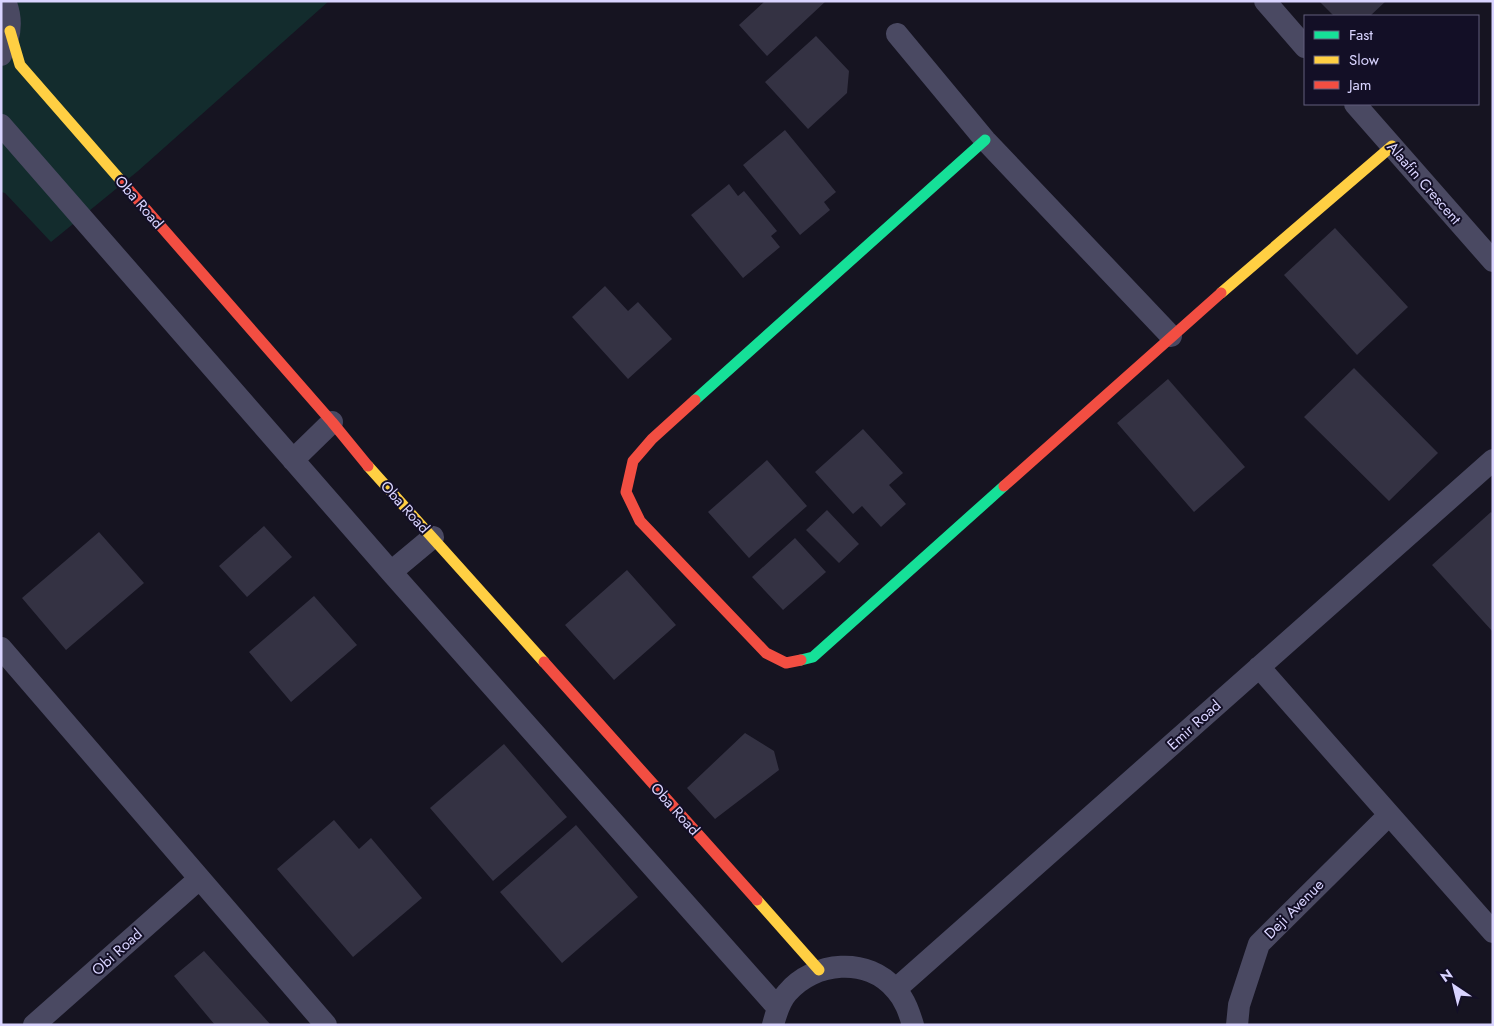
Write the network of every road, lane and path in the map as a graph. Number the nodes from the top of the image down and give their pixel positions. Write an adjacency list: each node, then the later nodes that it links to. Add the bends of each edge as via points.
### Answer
1 (5, 1): 3 (street, Oba Road, via 9,10)
2 (1265, 1): 5 (street)
3 (10, 32): 6 (street, Oba Road); 13 (street, Oba Road, via 20,65)
4 (898, 34): 9 (street)
5 (1304, 47)
6 (1, 55)
7 (1355, 105): 10 (street, Alaafin Crescent)
8 (1, 125): 14 (street)
9 (985, 140): 12 (street); 12 (street, via 652,439 633,461 626,492 640,521 693,577 766,653 786,663 813,657)
10 (1392, 146): 11 (street, Alaafin Crescent); 12 (street)
11 (1493, 262)
12 (1171, 336)
13 (332, 422): 14 (street); 16 (street, Oba Road)
14 (292, 460): 17 (street)
15 (1493, 460): 19 (street, Emir Road)
16 (433, 538): 17 (street); 23 (street, Oba Road)
17 (390, 572): 25 (street)
18 (1, 648): 21 (street)
19 (1259, 667): 20 (street); 24 (street, Emir Road)
20 (1389, 815): 22 (street); 29 (street, Deji Avenue, via 1259,944 1239,1005)
21 (200, 879): 26 (street, Obi Road); 27 (street)
22 (1493, 932)
23 (819, 970): 24 (street, via 840,966 860,968 880,976); 25 (street, via 786,994)
24 (896, 989): 28 (street)
25 (775, 1016)
26 (34, 1025)
27 (326, 1025)
28 (913, 1025)
29 (1237, 1025)

